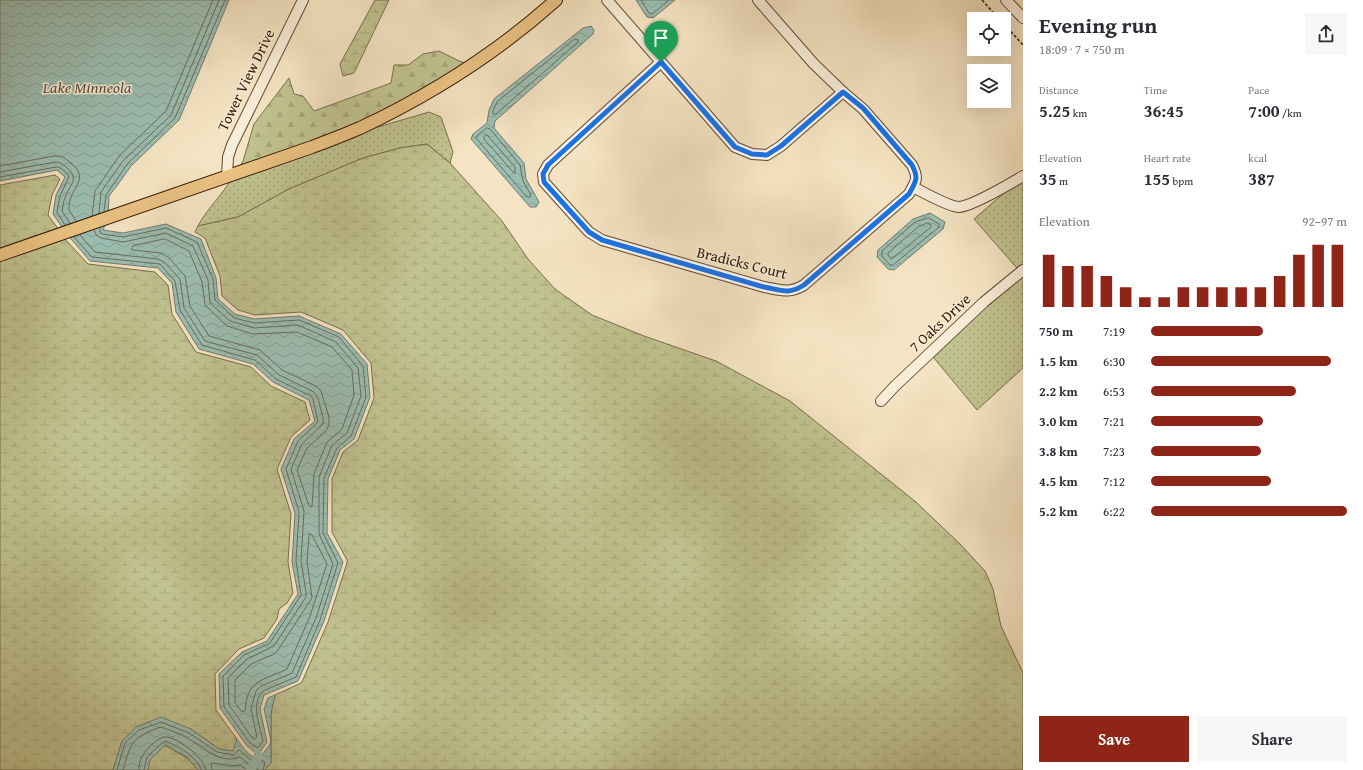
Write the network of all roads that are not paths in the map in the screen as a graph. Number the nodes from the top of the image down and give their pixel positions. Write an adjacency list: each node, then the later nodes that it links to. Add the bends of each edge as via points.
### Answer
1 (303, 0): 10 (street, Tower View Drive, via 232,144 228,157)
2 (556, 0): 10 (main road, via 476,62 408,103 360,128)
3 (607, 0): 7 (street)
4 (758, 0): 8 (street, via 814,64)
5 (1006, 0): 6 (street)
6 (1023, 18)
7 (661, 62): 8 (street, via 735,147 752,154 767,155 781,146); 11 (street, Bradicks Court, via 548,165 543,174 544,182 589,232 602,240 787,292 804,285 909,194)
8 (843, 92): 11 (street, via 863,108 912,165 917,174)
9 (1023, 176): 11 (street, via 971,204 958,207)
10 (227, 177): 12 (main road)
11 (913, 187)
12 (0, 255)
13 (1023, 270): 14 (street, 7 Oaks Drive, via 984,302)
14 (881, 401)

